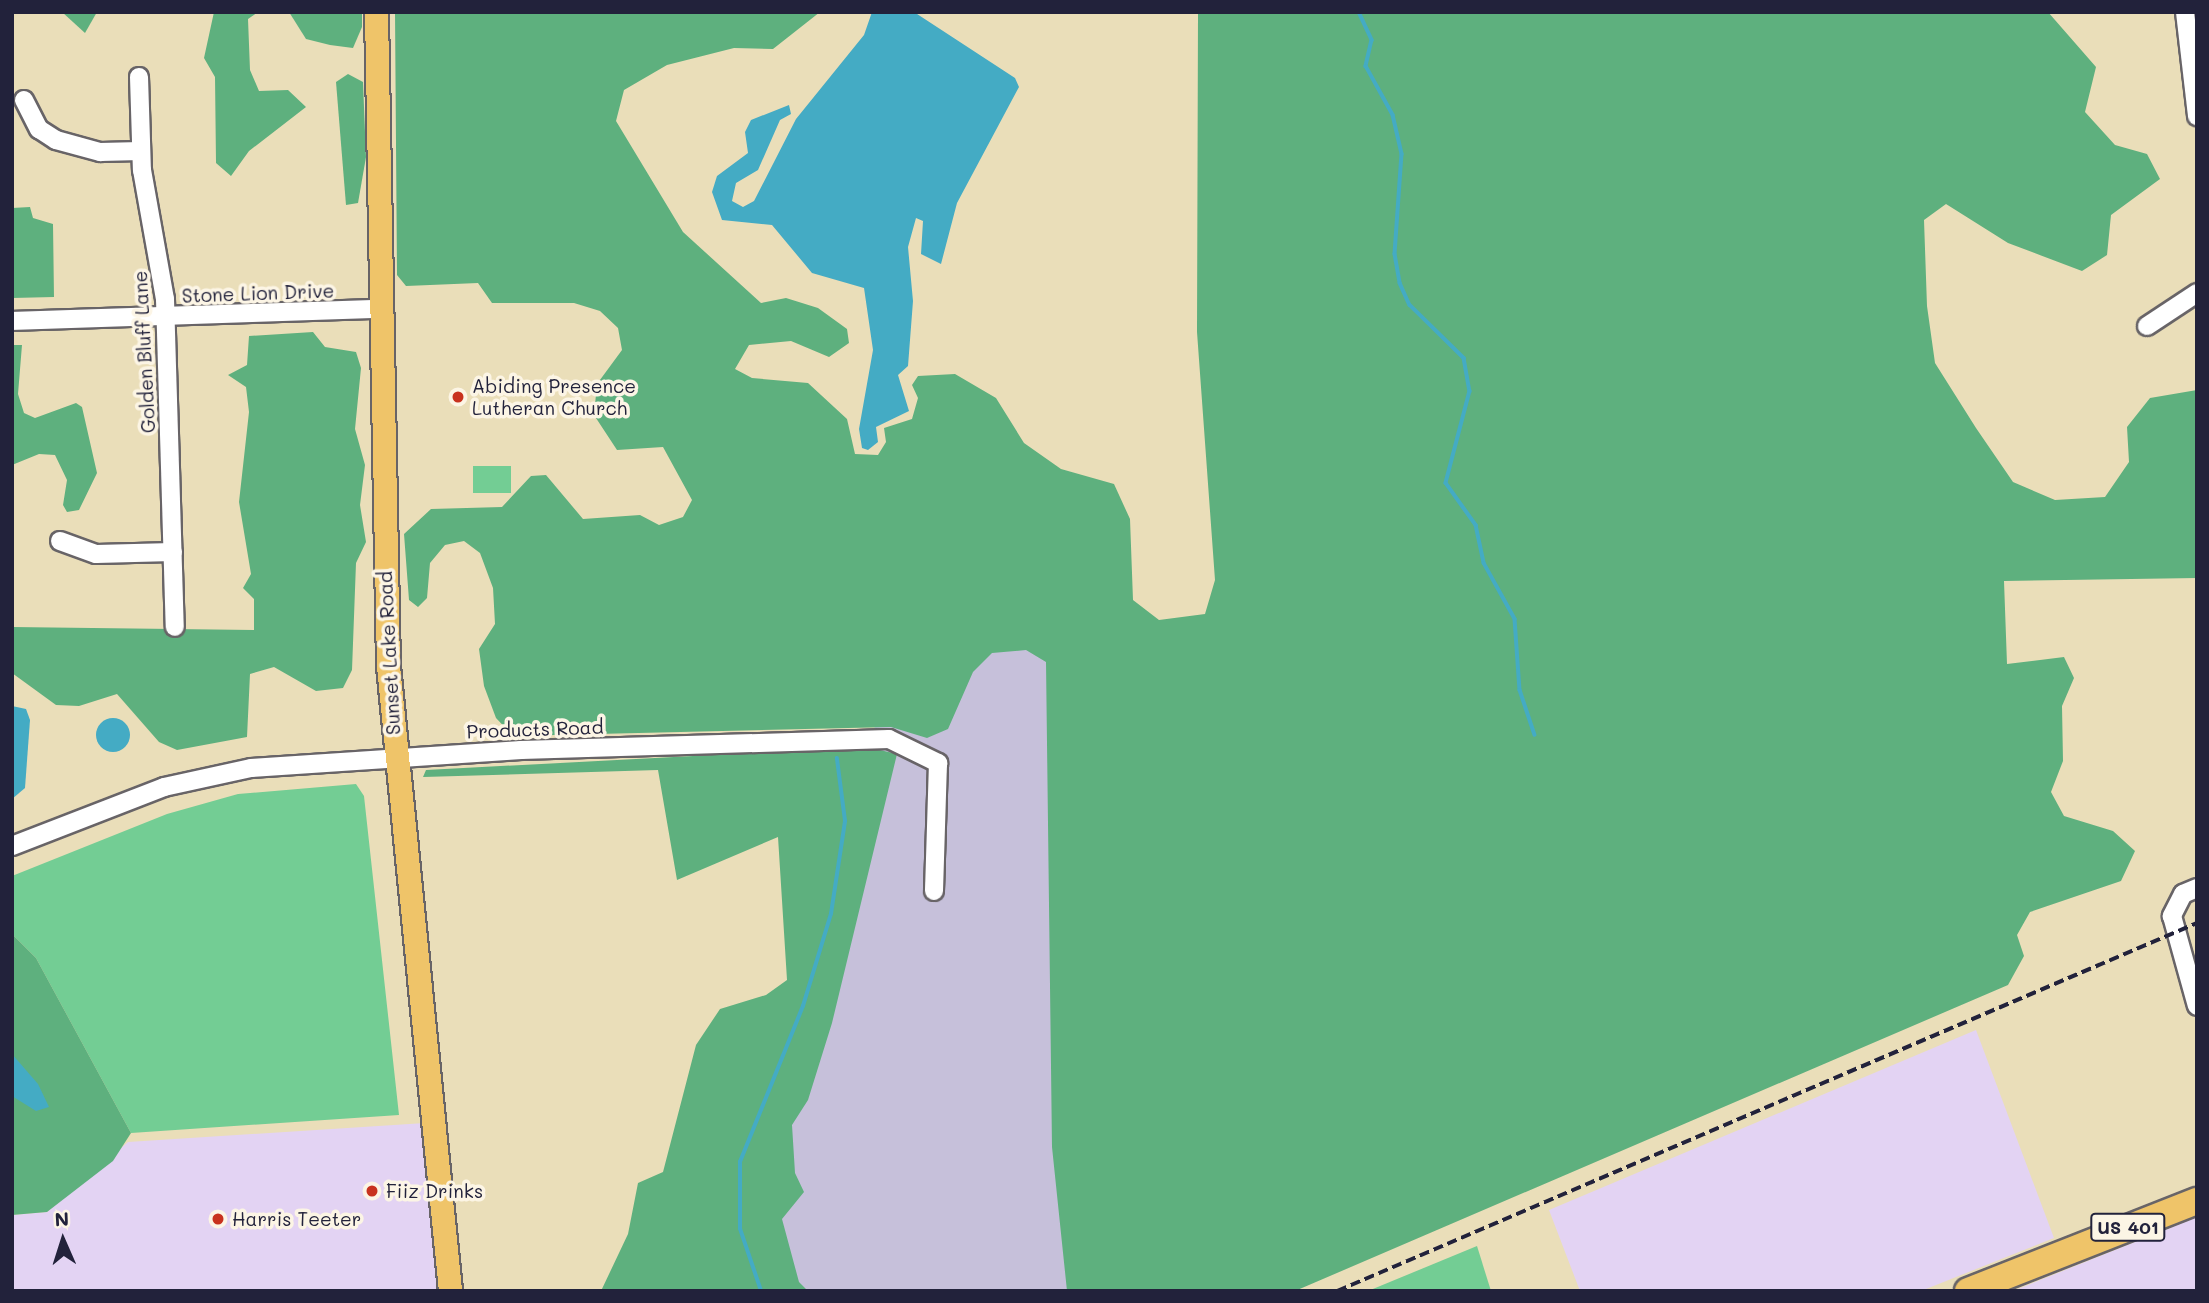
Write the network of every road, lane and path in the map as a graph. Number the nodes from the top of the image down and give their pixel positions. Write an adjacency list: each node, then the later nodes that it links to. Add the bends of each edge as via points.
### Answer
1 (376, 12): 8 (main road, Sunset Lake Road)
2 (2185, 12): 5 (street)
3 (139, 77): 6 (street, Golden Bluff Lane)
4 (24, 100): 6 (street, via 39,129 56,140 100,152)
5 (2197, 117)
6 (141, 151): 9 (street, Golden Bluff Lane)
7 (2197, 293): 11 (street)
8 (379, 309): 9 (street, Stone Lion Drive); 15 (main road, Sunset Lake Road, via 382,537)
9 (166, 317): 10 (street, Stone Lion Drive); 13 (street, Golden Bluff Lane)
10 (12, 321)
11 (2147, 326)
12 (60, 541): 13 (street, via 96,554)
13 (173, 552): 14 (street, Golden Bluff Lane)
14 (175, 627)
15 (395, 757): 16 (street, Products Road, via 192,779); 18 (street, Products Road, via 889,739 938,763); 21 (main road, Sunset Lake Road)
16 (12, 846)
17 (2197, 888): 19 (street, via 2183,894 2172,916)
18 (934, 891)
19 (2197, 1006)
20 (2197, 1201): 22 (highway, US 401)
21 (450, 1291)
22 (1968, 1291)

